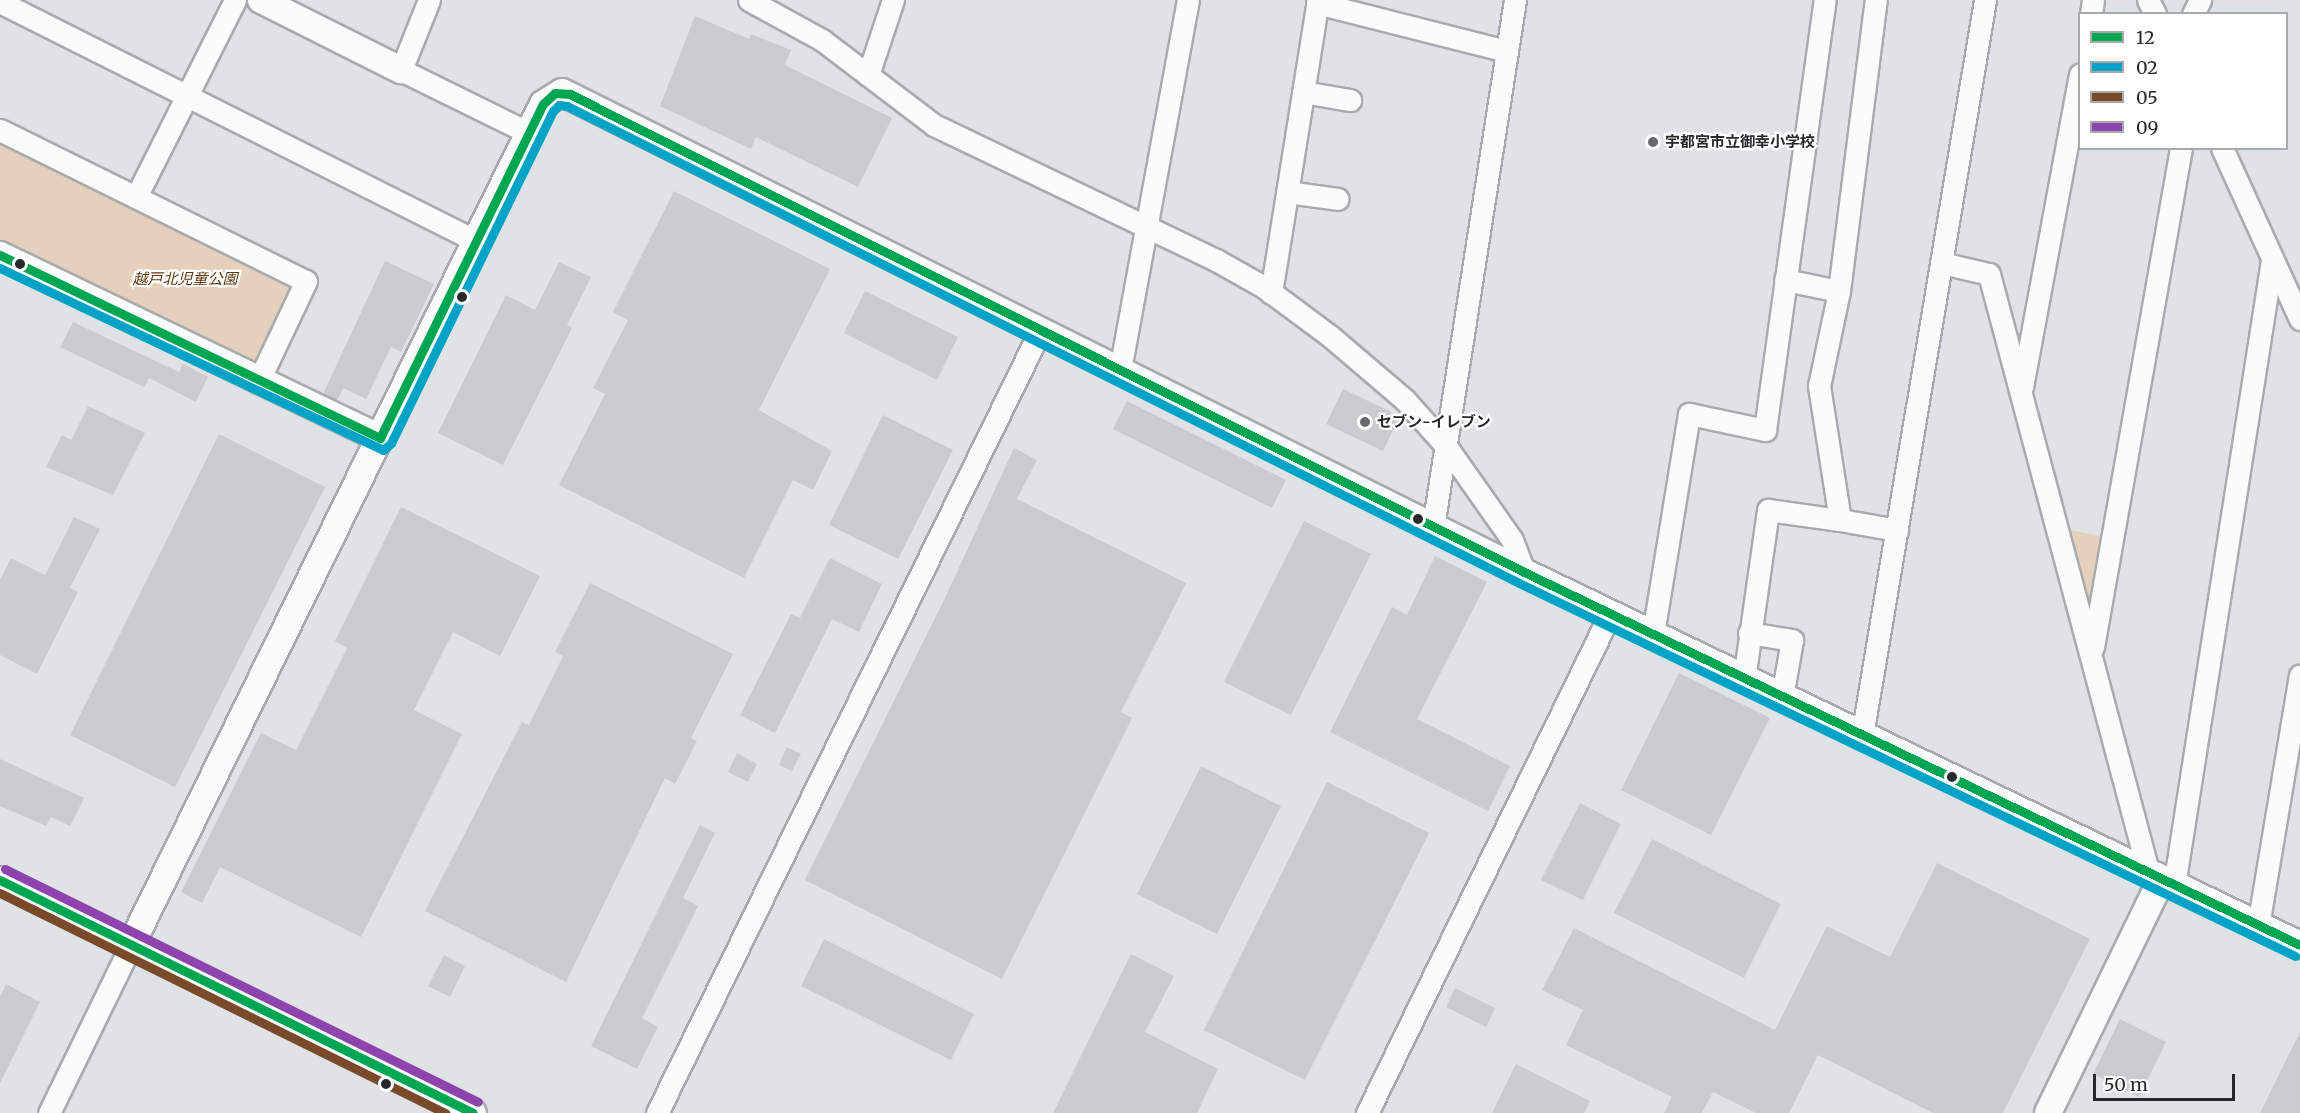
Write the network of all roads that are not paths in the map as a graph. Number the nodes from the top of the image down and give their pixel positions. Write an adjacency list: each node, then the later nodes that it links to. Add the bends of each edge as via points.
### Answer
1 (235, 0): 18 (street)
2 (261, 0): 14 (street)
3 (429, 0): 14 (street)
4 (749, 0): 15 (street, via 822,40)
5 (893, 0): 15 (street)
6 (1188, 0): 27 (street)
7 (1515, 0): 13 (street)
8 (1825, 0): 32 (street)
9 (1876, 0): 33 (street)
10 (1985, 0): 31 (street)
11 (1318, 1): 13 (street); 17 (street)
12 (0, 2): 18 (street)
13 (1507, 51): 41 (street)
14 (400, 70): 21 (street)
15 (868, 75): 27 (street, via 934,125)
16 (2078, 80): 39 (street)
17 (1303, 92): 19 (street); 24 (street)
18 (186, 95): 25 (street); 28 (street)
19 (1350, 100)
20 (0, 130): 25 (street)
21 (530, 133): 28 (street); 36 (street, via 548,98 555,93 570,94)
22 (2181, 150): 49 (street)
23 (2223, 150): 30 (street)
24 (1287, 192): 26 (street); 34 (street)
25 (136, 197): 38 (street, via 306,281)
26 (1338, 199)
27 (1147, 226): 34 (street); 37 (street)
28 (476, 241): 40 (street)
29 (0, 255): 38 (street)
30 (2272, 260): 35 (street); 55 (street)
31 (1942, 263): 39 (street, via 1989,274); 44 (street)
32 (1785, 280): 33 (street); 48 (street, via 1765,430 1689,414)
33 (1839, 291): 42 (street, via 1819,386)
34 (1271, 293): 41 (street, via 1405,399)
35 (2300, 319)
36 (1040, 331): 37 (street); 61 (street)
37 (1120, 370): 43 (street)
38 (258, 382): 40 (street)
39 (2021, 393): 49 (street)
40 (380, 438): 57 (street)
41 (1446, 446): 43 (street); 45 (street, via 1512,540)
42 (1840, 520): 44 (street); 47 (street, via 1768,510)
43 (1433, 527): 45 (street)
44 (1897, 530): 53 (street)
45 (1524, 572): 46 (street)
46 (1610, 614): 48 (street); 62 (street)
47 (1749, 633): 51 (street); 52 (street, via 1792,640)
48 (1653, 634): 51 (street)
49 (2091, 654): 55 (street)
50 (2300, 675): 56 (street)
51 (1744, 679): 52 (street)
52 (1782, 697): 53 (street)
53 (1862, 736): 55 (street)
54 (0, 880): 57 (street)
55 (2162, 880): 56 (street); 63 (street)
56 (2258, 926): 58 (street)
57 (131, 945): 59 (street); 60 (street)
58 (2300, 945)
59 (49, 1113)
60 (472, 1113)
61 (657, 1113)
62 (1367, 1113)
63 (2048, 1113)

